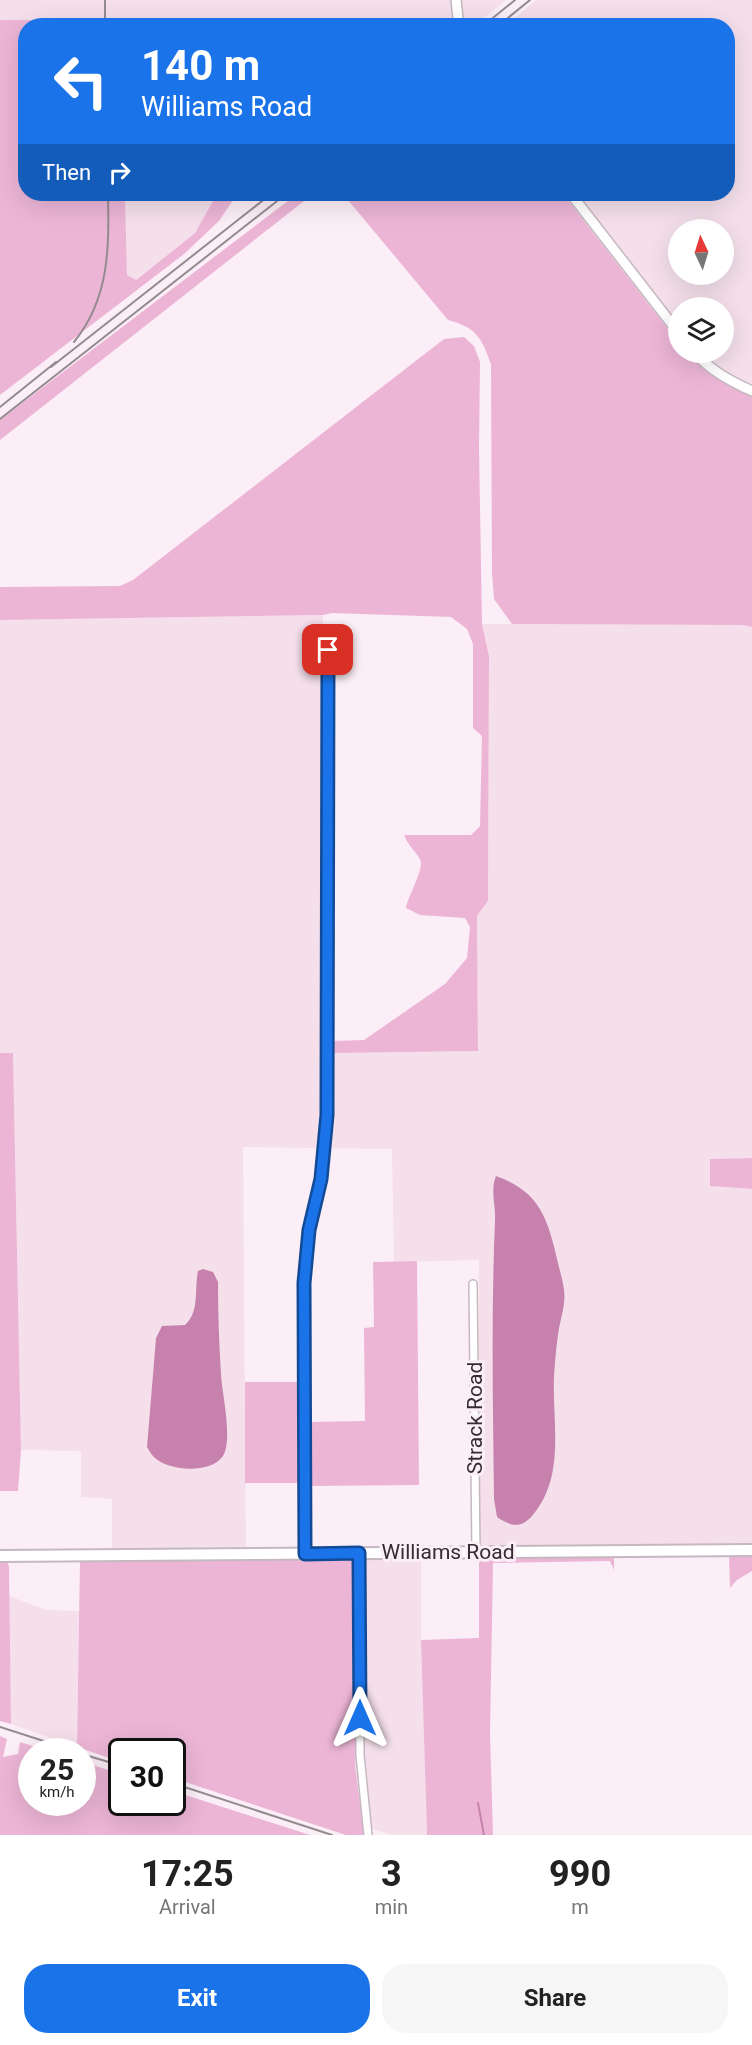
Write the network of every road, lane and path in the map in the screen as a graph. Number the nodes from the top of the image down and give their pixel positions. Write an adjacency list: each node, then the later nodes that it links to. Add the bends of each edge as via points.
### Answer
1 (456, 0): 2 (street)
2 (458, 18)
3 (576, 201): 4 (street)
4 (668, 319)
5 (704, 363): 6 (street)
6 (752, 391)
7 (328, 634): 12 (street, via 327,1115 304,1283)
8 (473, 1284): 10 (street, Strack Road)
9 (752, 1550): 10 (main road, Williams Road)
10 (476, 1552): 11 (main road, Williams Road)
11 (359, 1553): 12 (main road, Williams Road); 14 (street, via 360,1755)
12 (305, 1554): 13 (main road, Williams Road)
13 (0, 1556)
14 (368, 1835)

